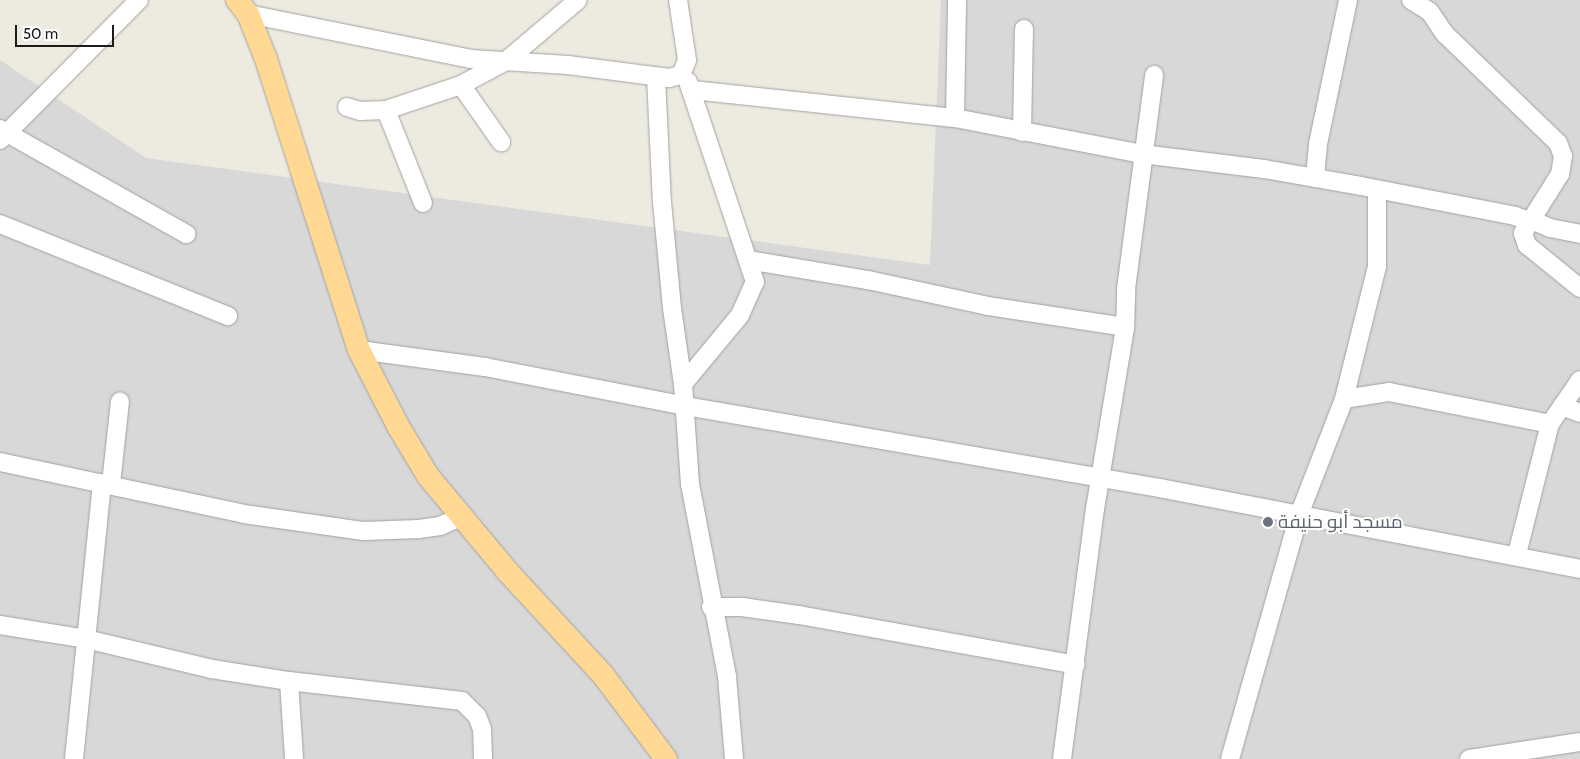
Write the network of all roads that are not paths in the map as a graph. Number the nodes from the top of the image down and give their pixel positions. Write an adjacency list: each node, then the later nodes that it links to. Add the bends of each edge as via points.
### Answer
1 (139, 0): 19 (street)
2 (578, 0): 9 (street)
3 (678, 0): 10 (street, via 687,60)
4 (957, 0): 17 (street)
5 (1348, 0): 22 (street)
6 (1411, 0): 25 (street, via 1430,12 1445,34 1468,53 1561,149 1560,174)
7 (242, 7): 9 (street, via 410,48); 33 (main road, via 303,167)
8 (1024, 29): 18 (street)
9 (506, 61): 12 (street); 13 (street)
10 (681, 75): 12 (street); 14 (street)
11 (1154, 75): 21 (street)
12 (656, 77): 35 (street, via 662,202)
13 (462, 85): 16 (street); 20 (street)
14 (692, 90): 17 (street); 29 (street)
15 (347, 107): 16 (street, via 360,111)
16 (386, 110): 24 (street)
17 (955, 118): 18 (street)
18 (1022, 132): 21 (street)
19 (2, 134): 27 (street)
20 (501, 142)
21 (1142, 154): 22 (street); 32 (street)
22 (1314, 178): 23 (street)
23 (1377, 190): 25 (street); 36 (street, via 1377,267)
24 (423, 203)
25 (1528, 220): 28 (street); 30 (street, via 1523,233 1528,245)
26 (0, 224): 31 (street)
27 (186, 234)
28 (1580, 234)
29 (748, 260): 32 (street, via 868,280 988,306); 35 (street, via 755,282 750,298 740,315)
30 (1580, 288)
31 (228, 316)
32 (1125, 327): 43 (street)
33 (359, 350): 38 (street, via 485,367); 46 (main road, via 428,476)
34 (1580, 380): 39 (street)
35 (683, 384): 38 (street)
36 (1344, 399): 41 (street, via 1389,392); 45 (street)
37 (120, 401): 44 (street)
38 (685, 406): 43 (street); 49 (street, via 690,484)
39 (1562, 406): 40 (street); 41 (street)
40 (1580, 413)
41 (1550, 424): 47 (street)
42 (0, 462): 44 (street)
43 (1100, 478): 45 (street); 52 (street)
44 (106, 483): 46 (street, via 244,514 364,531 440,526); 51 (street)
45 (1299, 515): 47 (street); 61 (street)
46 (462, 516): 58 (main road, via 508,572 603,675)
47 (1517, 554): 48 (street)
48 (1580, 569)
49 (711, 607): 52 (street, via 742,607 798,615); 59 (street, via 727,676)
50 (0, 625): 51 (street)
51 (86, 639): 53 (street, via 212,669); 55 (street)
52 (1076, 665): 60 (street)
53 (289, 681): 56 (street); 57 (street, via 462,701 470,706 479,722)
54 (1580, 742): 62 (street)
55 (74, 759)
56 (294, 759)
57 (483, 759)
58 (666, 759)
59 (734, 759)
60 (1062, 759)
61 (1230, 759)
62 (1469, 759)

